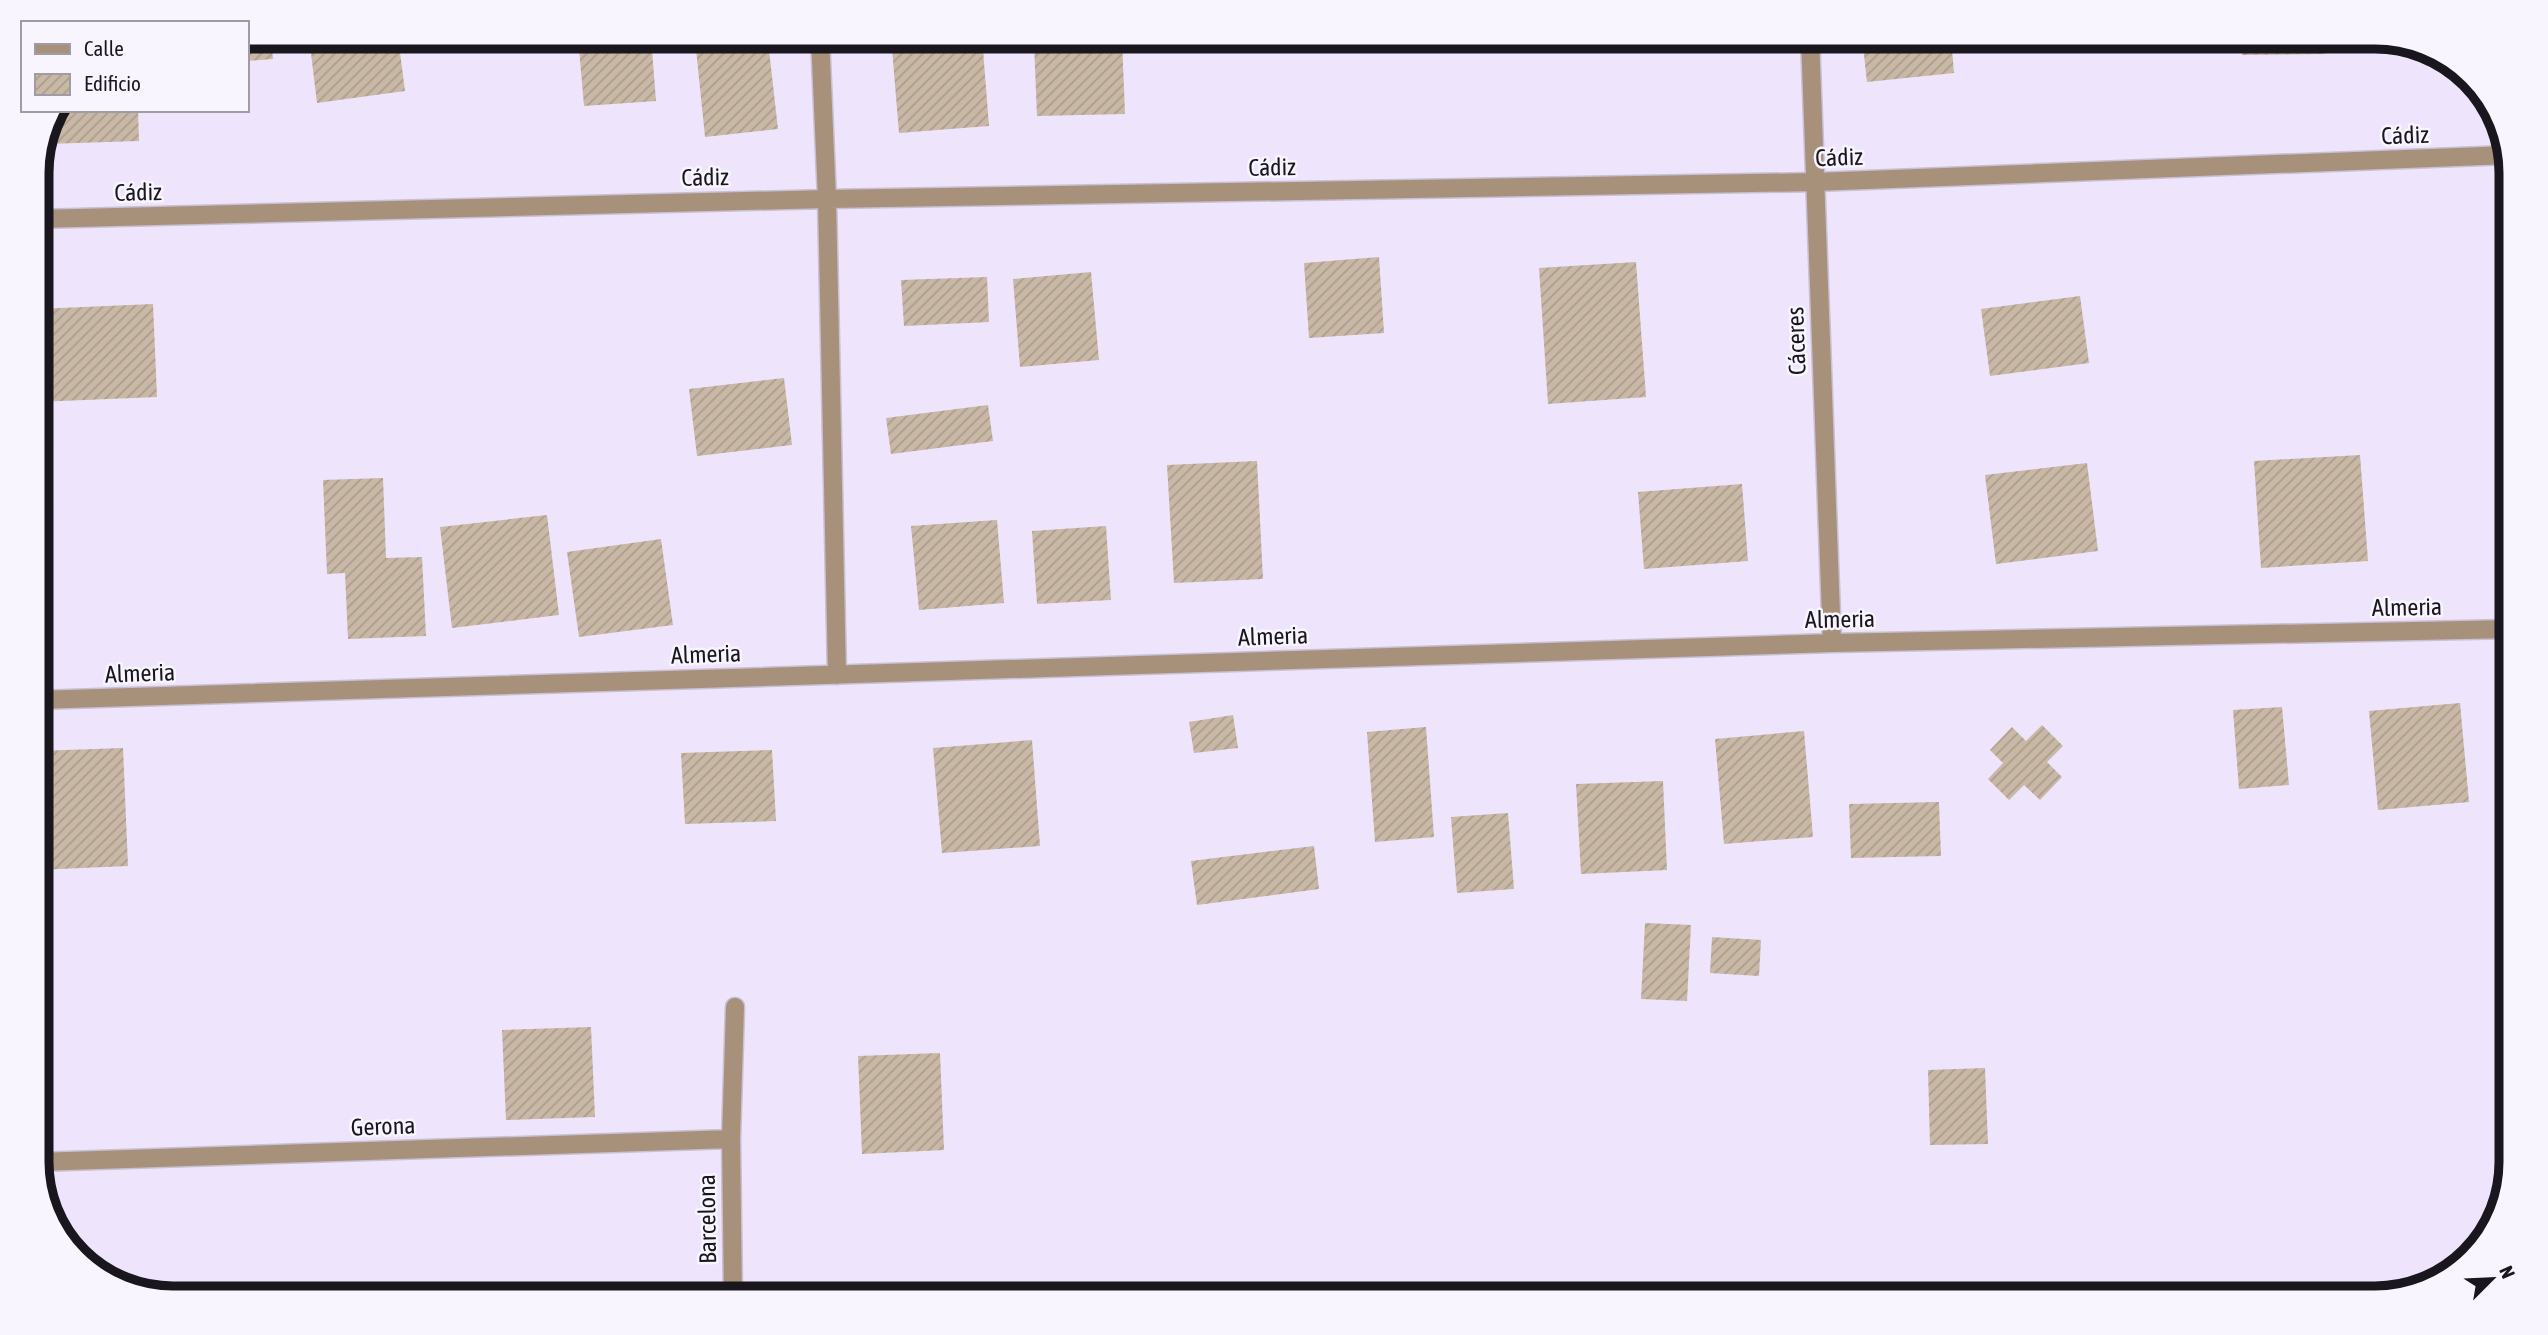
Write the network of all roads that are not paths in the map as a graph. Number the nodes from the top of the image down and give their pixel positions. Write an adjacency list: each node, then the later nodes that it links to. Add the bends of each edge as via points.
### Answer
1 (821, 49): 5 (street)
2 (1810, 49): 4 (street, Cáceres)
3 (2498, 155): 4 (street, Cádiz)
4 (1815, 182): 5 (street, Cádiz); 8 (street, Cáceres)
5 (827, 199): 6 (street, Cádiz); 9 (street)
6 (49, 219)
7 (2499, 629): 8 (street, Almeria)
8 (1832, 643): 9 (street, Almeria)
9 (837, 675): 10 (street, Almeria)
10 (49, 700)
11 (735, 1007): 12 (street, Barcelona)
12 (731, 1139): 13 (street, Gerona); 14 (street, Barcelona)
13 (49, 1161)
14 (733, 1286)

